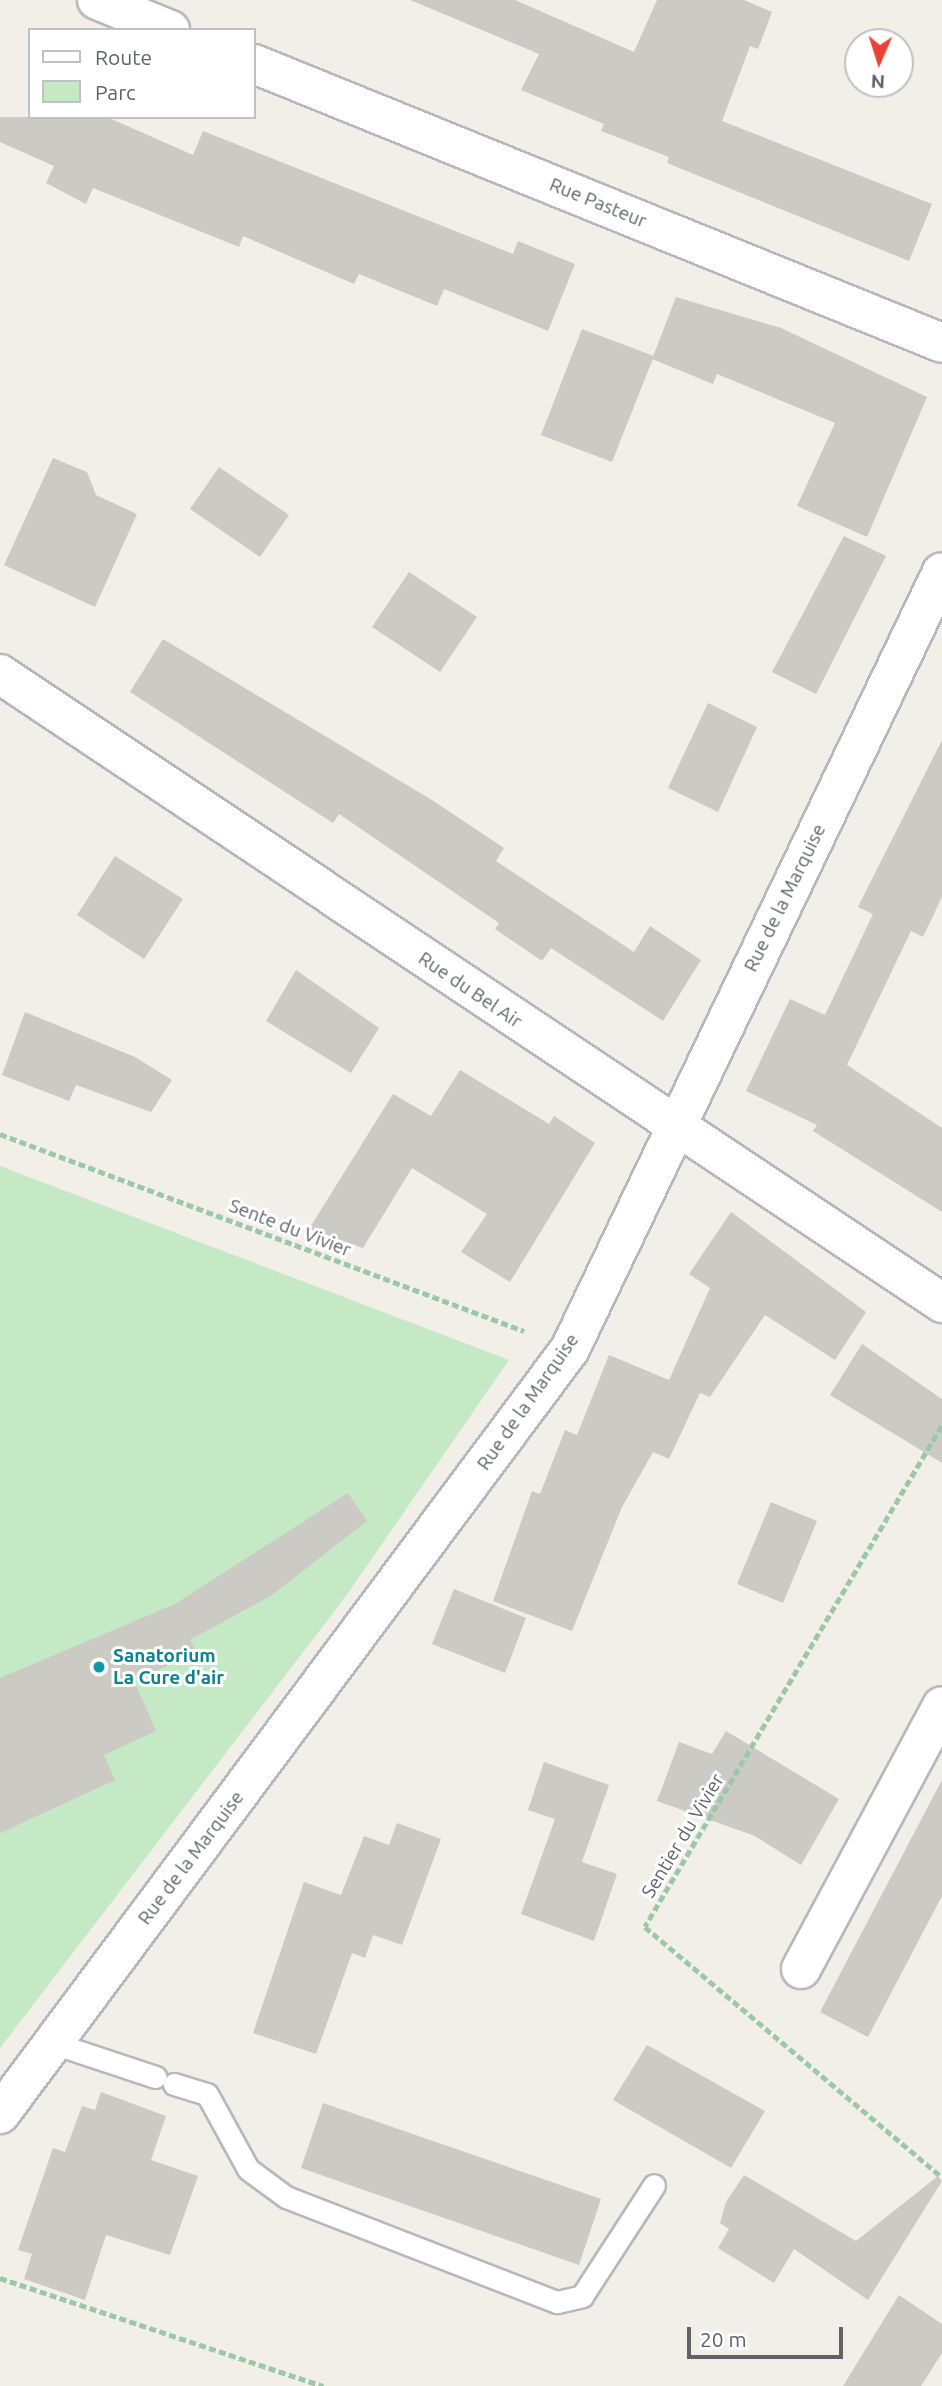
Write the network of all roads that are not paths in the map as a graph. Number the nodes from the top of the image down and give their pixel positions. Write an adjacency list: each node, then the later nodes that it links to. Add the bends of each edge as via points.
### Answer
1 (97, 0): 2 (street)
2 (165, 28)
3 (256, 65): 4 (street, Rue Pasteur)
4 (942, 343)
5 (942, 572): 7 (street, Rue de la Marquise)
6 (0, 674): 7 (street, Rue du Bel Air)
7 (675, 1127): 8 (street, Rue du Bel Air); 11 (street, Rue de la Marquise, via 570,1349)
8 (942, 1303)
9 (942, 1706): 10 (street)
10 (801, 1969)
11 (53, 2043): 12 (street, Rue de la Marquise); 13 (lane, via 207,2094 248,2169 286,2197 557,2302 582,2296)
12 (0, 2114)
13 (654, 2185)

